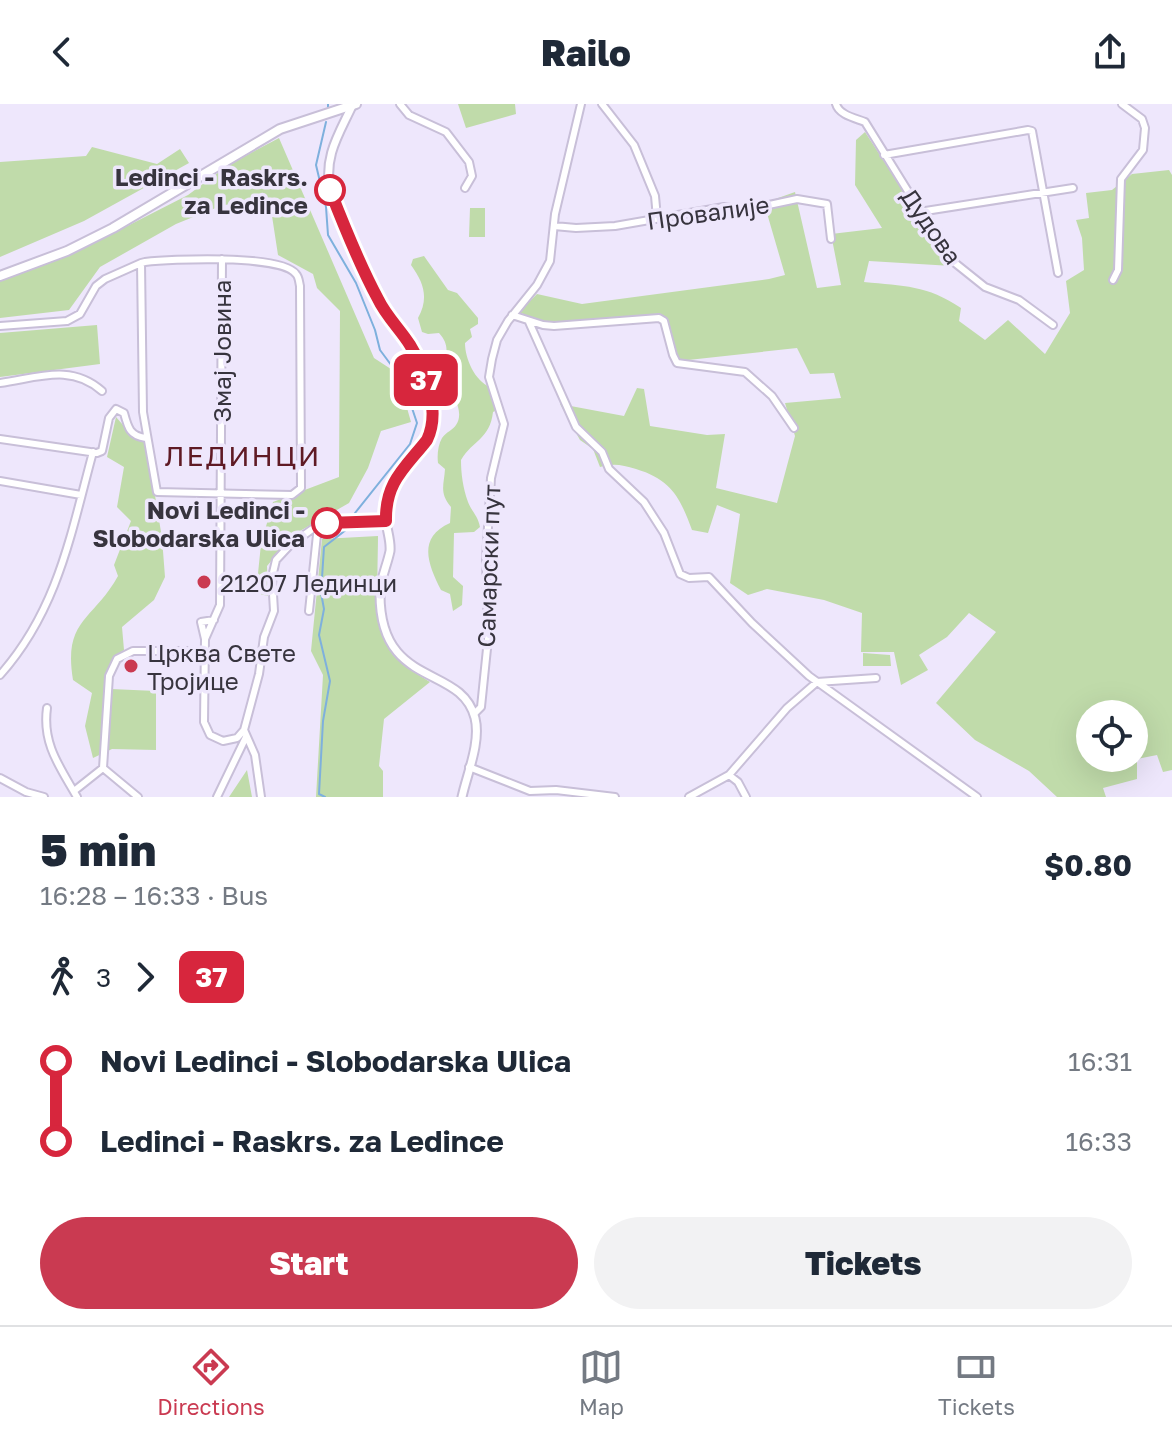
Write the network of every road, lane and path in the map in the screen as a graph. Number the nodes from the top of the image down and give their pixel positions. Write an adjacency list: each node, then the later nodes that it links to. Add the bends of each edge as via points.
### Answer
1 (400, 104): 10 (street, via 409,115 446,132 469,162 472,176)
2 (581, 104): 15 (street, Самарски пут)
3 (602, 104): 14 (street, via 634,145 655,196)
4 (836, 104): 9 (street, Дудова, via 865,122)
5 (1122, 104): 21 (street, via 1142,119 1145,128 1143,150 1121,179 1118,270)
6 (354, 105): 7 (main road); 8 (street)
7 (336, 111): 8 (street); 20 (main road, via 280,129 113,228)
8 (342, 128): 35 (street, via 327,164 330,190 379,302 417,358 432,404 431,431 392,484)
9 (884, 155): 12 (street, via 1028,130 1034,136); 13 (street, Дудова)
10 (465, 188)
11 (1073, 188): 12 (street)
12 (1043, 193): 13 (street); 19 (street)
13 (919, 212): 24 (street, Дудова, via 944,252 963,270)
14 (657, 218): 15 (street, Провалије, via 615,226); 16 (street, Провалије, via 807,200 827,204)
15 (554, 226): 22 (street, Самарски пут, via 545,271)
16 (831, 239)
17 (222, 259): 18 (street); 33 (street, Змај Јовина); 33 (street, via 269,261 296,273 301,488 292,495)
18 (141, 263): 25 (street, via 96,286 80,314 67,321); 29 (street)
19 (1058, 273)
20 (0, 276)
21 (1113, 280)
22 (512, 315): 23 (street); 43 (street, Самарски пут, via 497,340 489,377 504,430 491,478 488,639 481,707)
23 (529, 322): 28 (street, via 554,326 661,319 677,363 745,372 772,396); 41 (street, via 576,427 644,502 664,533 680,574 709,577)
24 (1053, 325)
25 (0, 326)
26 (0, 383): 27 (street, via 66,374)
27 (102, 391)
28 (794, 428)
29 (146, 438): 31 (street, via 131,433 124,413 116,409 102,451); 33 (street, via 159,494)
30 (0, 440): 31 (street)
31 (93, 452): 34 (street)
32 (0, 481): 34 (street)
33 (221, 494): 38 (street, Змај Јовина, via 220,605 214,620 201,622)
34 (81, 495): 39 (street, via 52,596)
35 (386, 521): 36 (street); 43 (street, via 390,551 380,592 389,638 401,659 456,690)
36 (318, 525): 37 (street); 44 (street, via 290,545 273,568 274,611)
37 (309, 611)
38 (205, 651): 44 (street, via 206,729 223,741); 46 (street, via 133,651 117,659 109,676)
39 (0, 675)
40 (876, 678): 41 (street)
41 (817, 682): 47 (street); 58 (street)
42 (47, 708): 49 (street, via 53,757)
43 (474, 714): 45 (street)
44 (245, 733): 52 (street); 53 (street, via 255,755)
45 (469, 767): 54 (street); 55 (street, via 530,791)
46 (103, 768): 49 (street); 51 (street)
47 (729, 775): 56 (street); 57 (street)
48 (0, 778): 50 (street)
49 (75, 794)
50 (44, 797)
51 (138, 797)
52 (217, 797)
53 (261, 797)
54 (462, 797)
55 (615, 797)
56 (689, 797)
57 (746, 797)
58 (977, 797)

